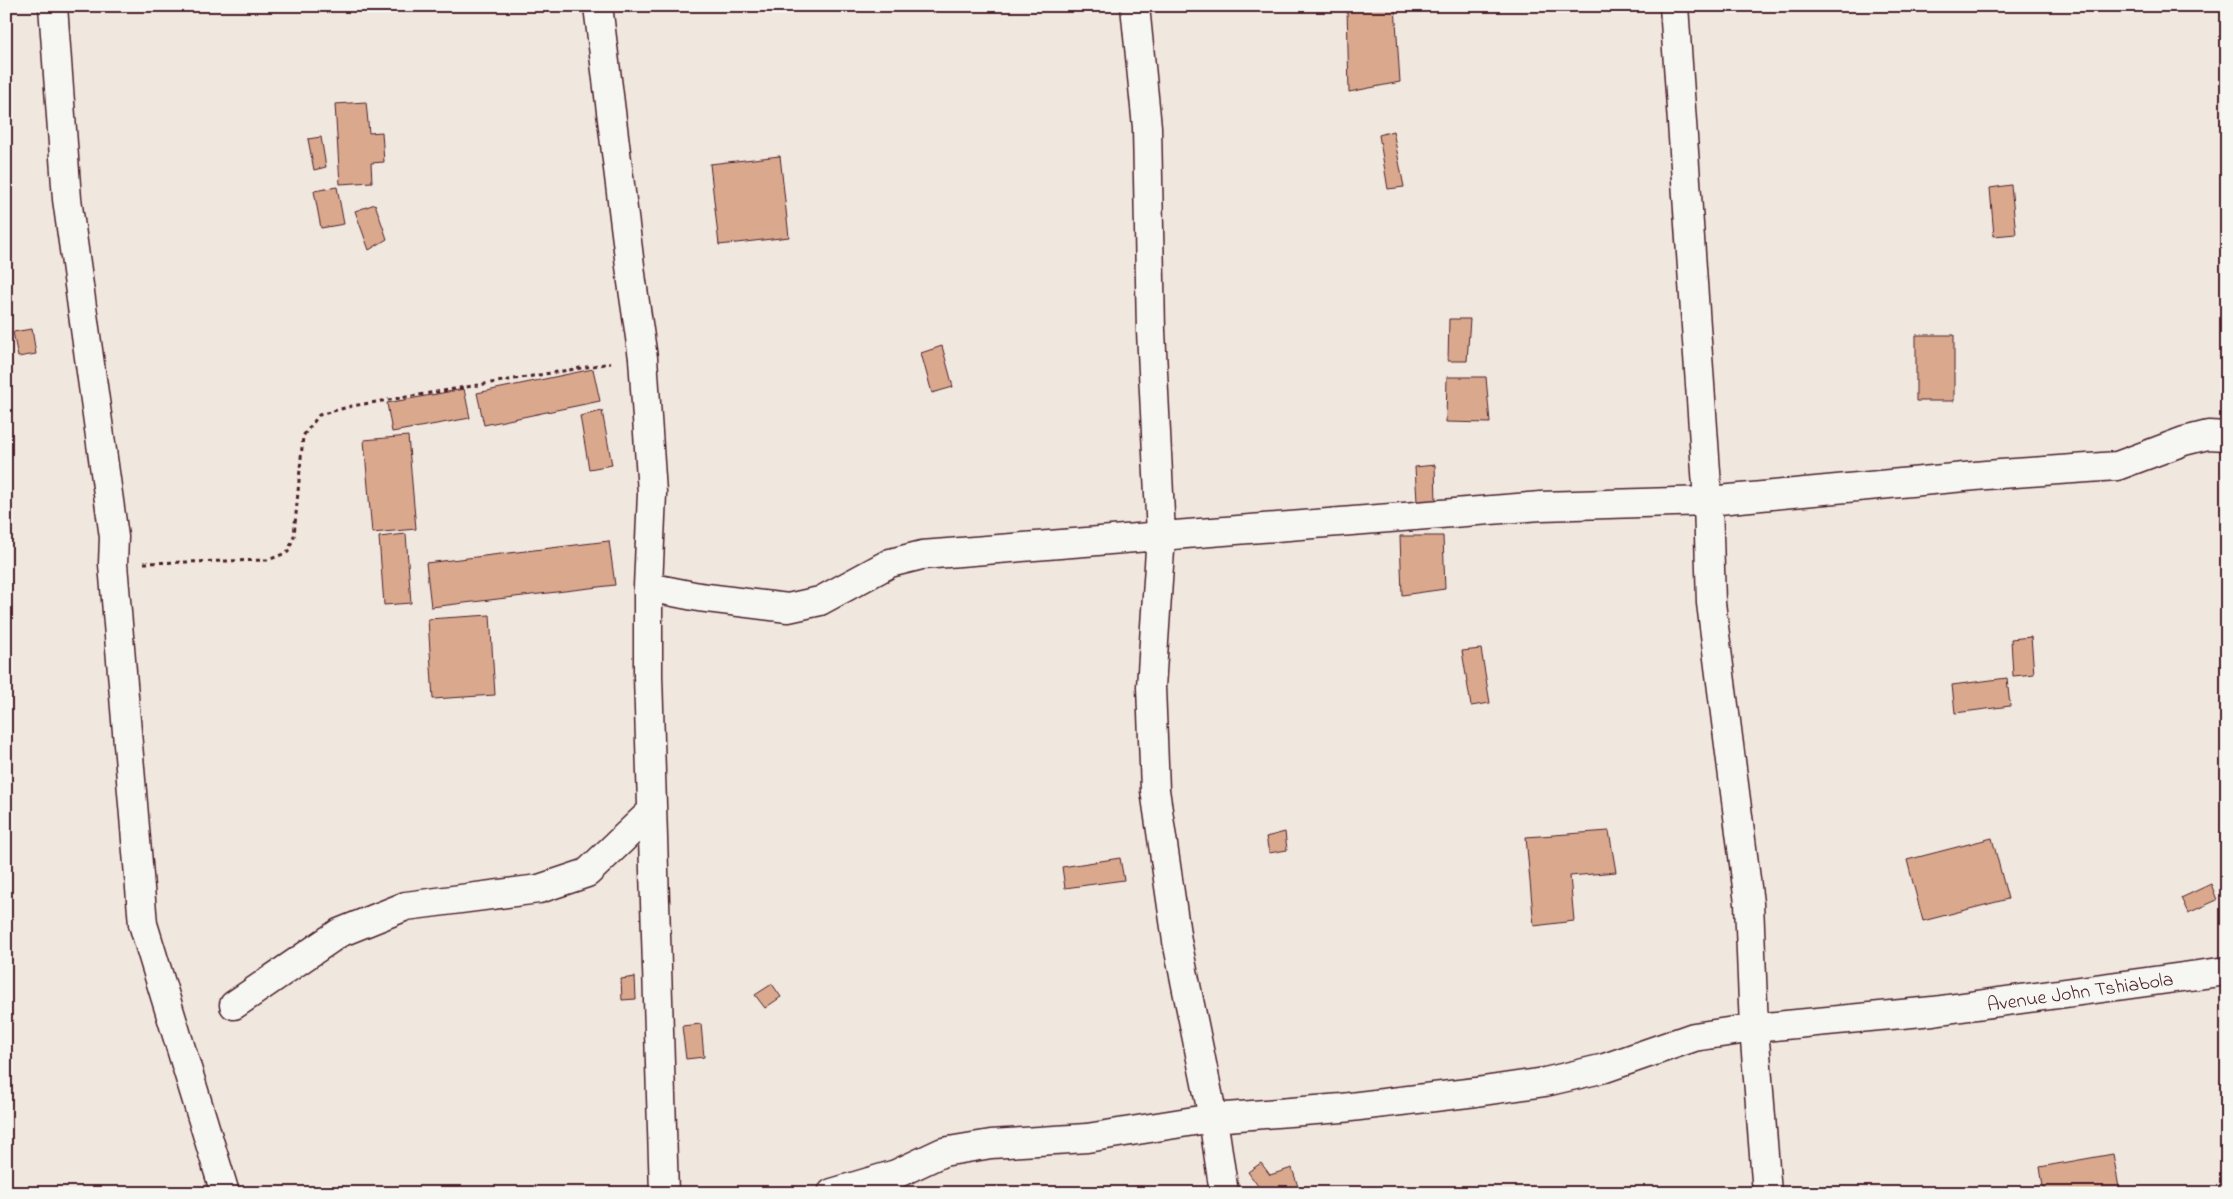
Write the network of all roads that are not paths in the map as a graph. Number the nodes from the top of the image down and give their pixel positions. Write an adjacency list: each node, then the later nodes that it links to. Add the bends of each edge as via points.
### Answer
1 (54, 6): 14 (street, via 67,199 114,537 113,564 143,924)
2 (598, 6): 8 (street, via 643,358 652,493)
3 (1135, 6): 7 (street, via 1148,127 1151,331)
4 (1674, 6): 6 (street)
5 (2227, 436): 6 (street, via 2208,435 2184,441 2117,466)
6 (1708, 501): 7 (street, via 1541,506); 12 (street, via 1711,603 1749,903)
7 (1161, 535): 8 (street, via 922,555 890,562 820,602 788,608); 13 (street, via 1151,687 1155,790 1177,941)
8 (648, 587): 9 (street)
9 (652, 811): 11 (street, via 587,873 539,889 406,906 339,933); 15 (street)
10 (2227, 972): 12 (street, Avenue John Tshiabola, via 1933,1010)
11 (234, 1005)
12 (1754, 1028): 13 (street, Avenue John Tshiabola, via 1694,1038 1606,1068 1545,1082 1342,1108); 18 (street)
13 (1213, 1118): 16 (street, Avenue John Tshiabola, via 1087,1138 991,1144 943,1152 896,1174); 17 (street)
14 (225, 1193)
15 (664, 1193)
16 (832, 1193)
17 (1224, 1193)
18 (1767, 1193)

